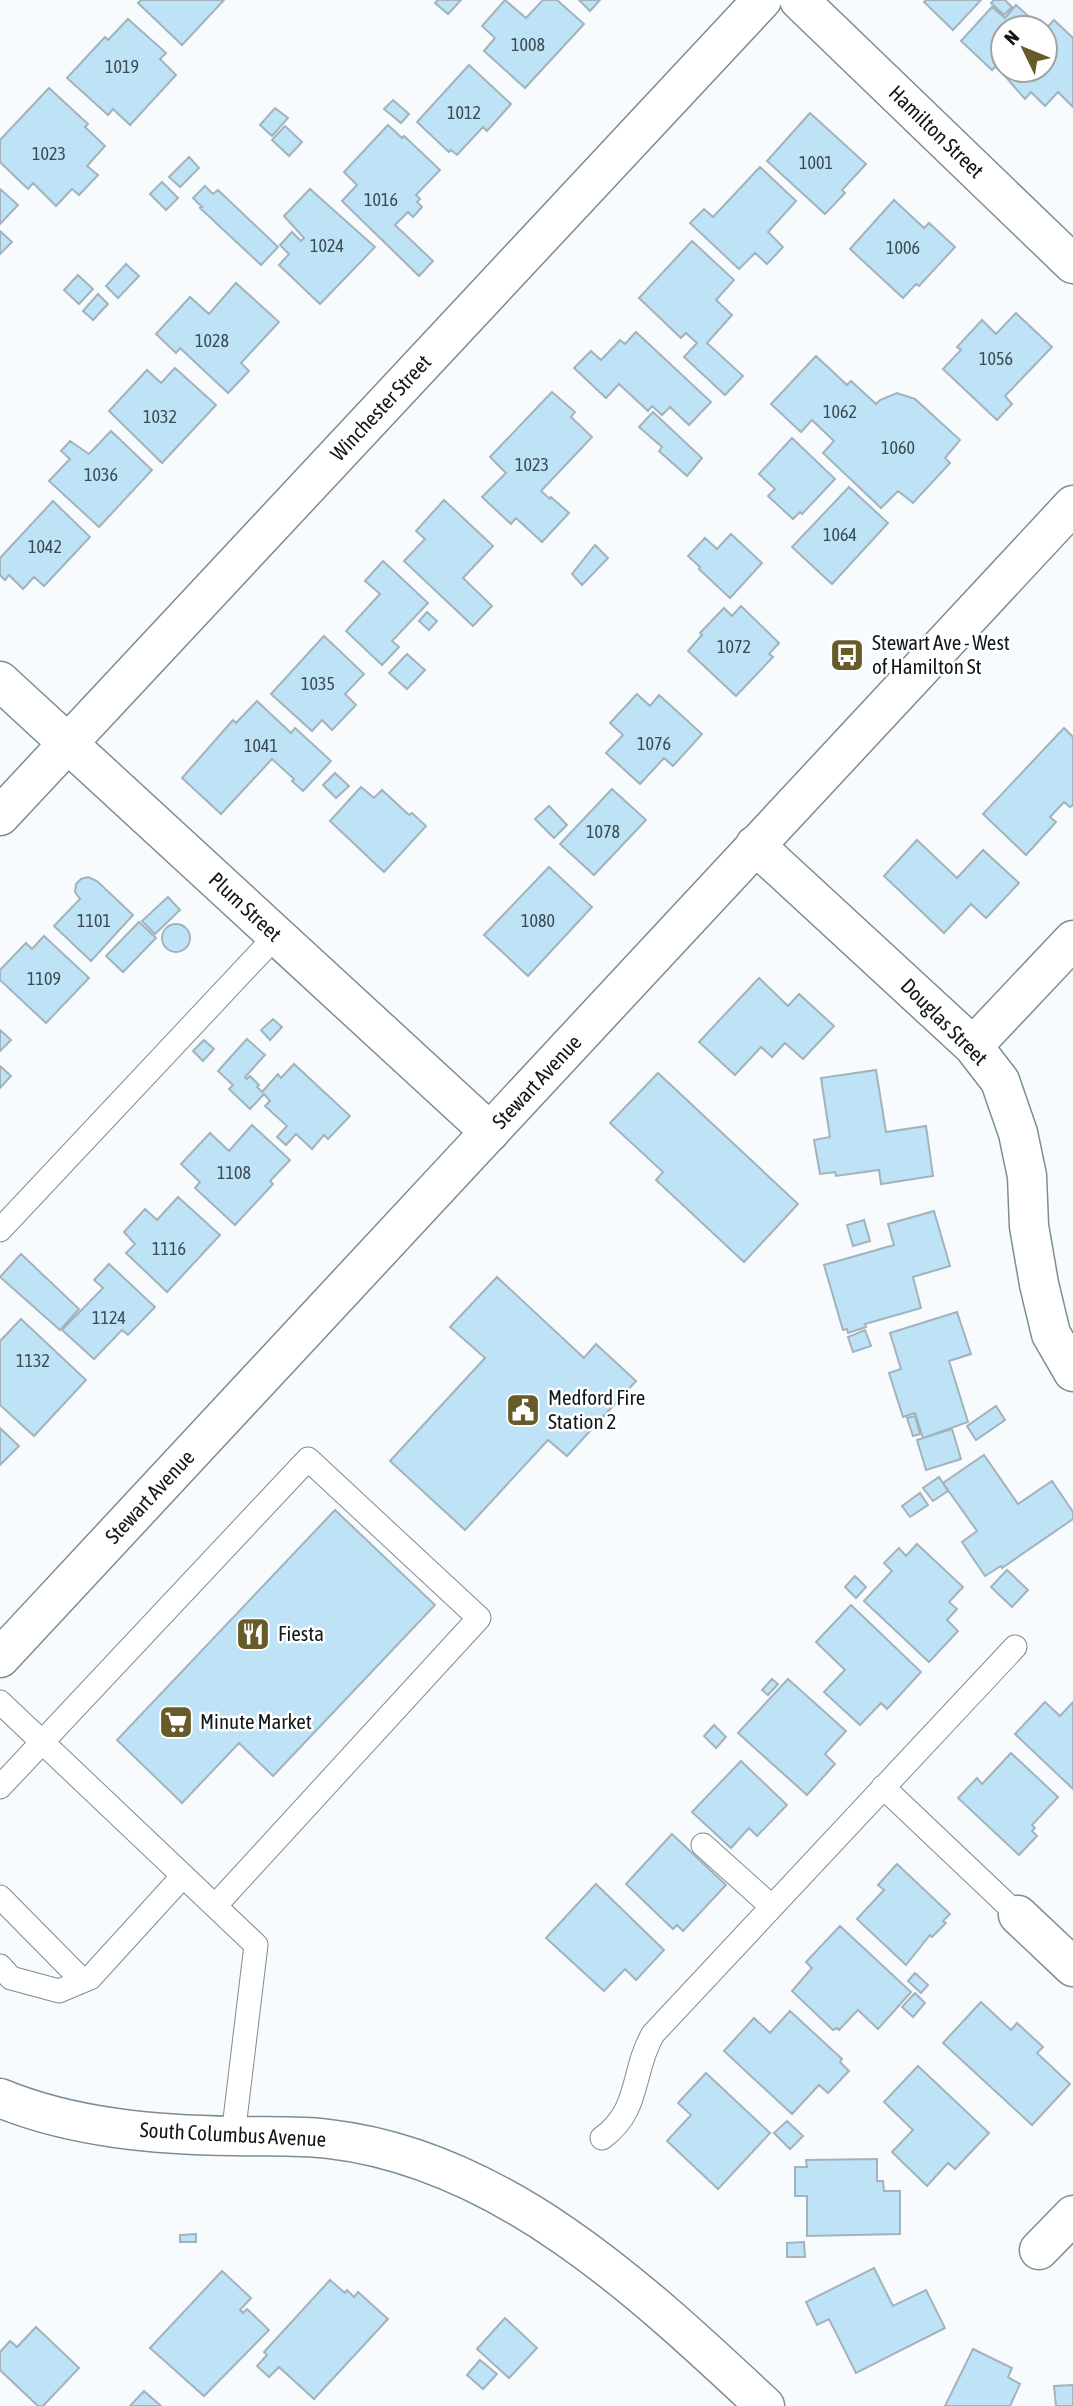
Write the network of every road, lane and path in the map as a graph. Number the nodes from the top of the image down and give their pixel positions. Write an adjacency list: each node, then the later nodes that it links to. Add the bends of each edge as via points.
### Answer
1 (762, 0): 6 (street, Winchester Street)
2 (799, 0): 3 (street, Hamilton Street)
3 (1073, 264)
4 (1073, 505): 8 (street, Stewart Avenue)
5 (0, 681): 6 (street, Plum Street)
6 (68, 744): 7 (street, Winchester Street); 9 (street, Plum Street)
7 (0, 817)
8 (755, 845): 11 (street, Douglas Street); 12 (street, Stewart Avenue)
9 (276, 936): 12 (street, Plum Street); 13 (lane)
10 (1073, 940): 11 (street)
11 (973, 1046): 14 (street, Douglas Street, via 1000,1081 1018,1133 1039,1284 1051,1334)
12 (490, 1132): 16 (street, Stewart Avenue)
13 (0, 1230)
14 (1073, 1372)
15 (1015, 1647): 20 (lane)
16 (0, 1658)
17 (0, 1702): 18 (lane)
18 (41, 1742): 19 (lane); 22 (lane); 24 (lane, via 308,1459 479,1618)
19 (0, 1787)
20 (883, 1787): 25 (lane); 26 (lane)
21 (704, 1845): 25 (lane)
22 (183, 1876): 24 (lane); 29 (lane, via 90,1978)
23 (0, 1897): 29 (lane)
24 (215, 1906): 31 (lane, via 256,1945)
25 (771, 1906): 32 (lane, via 653,2034 626,2113)
26 (1018, 1915): 28 (street)
27 (0, 1966): 29 (lane, via 11,1978 60,1990)
28 (1073, 1967)
29 (82, 1980)
30 (0, 2098): 31 (street, South Columbus Avenue, via 128,2131)
31 (233, 2136): 35 (street, South Columbus Avenue, via 289,2135 373,2147 459,2176 506,2199 595,2257)
32 (602, 2138)
33 (1073, 2215): 34 (street)
34 (1039, 2250)
35 (765, 2406)

